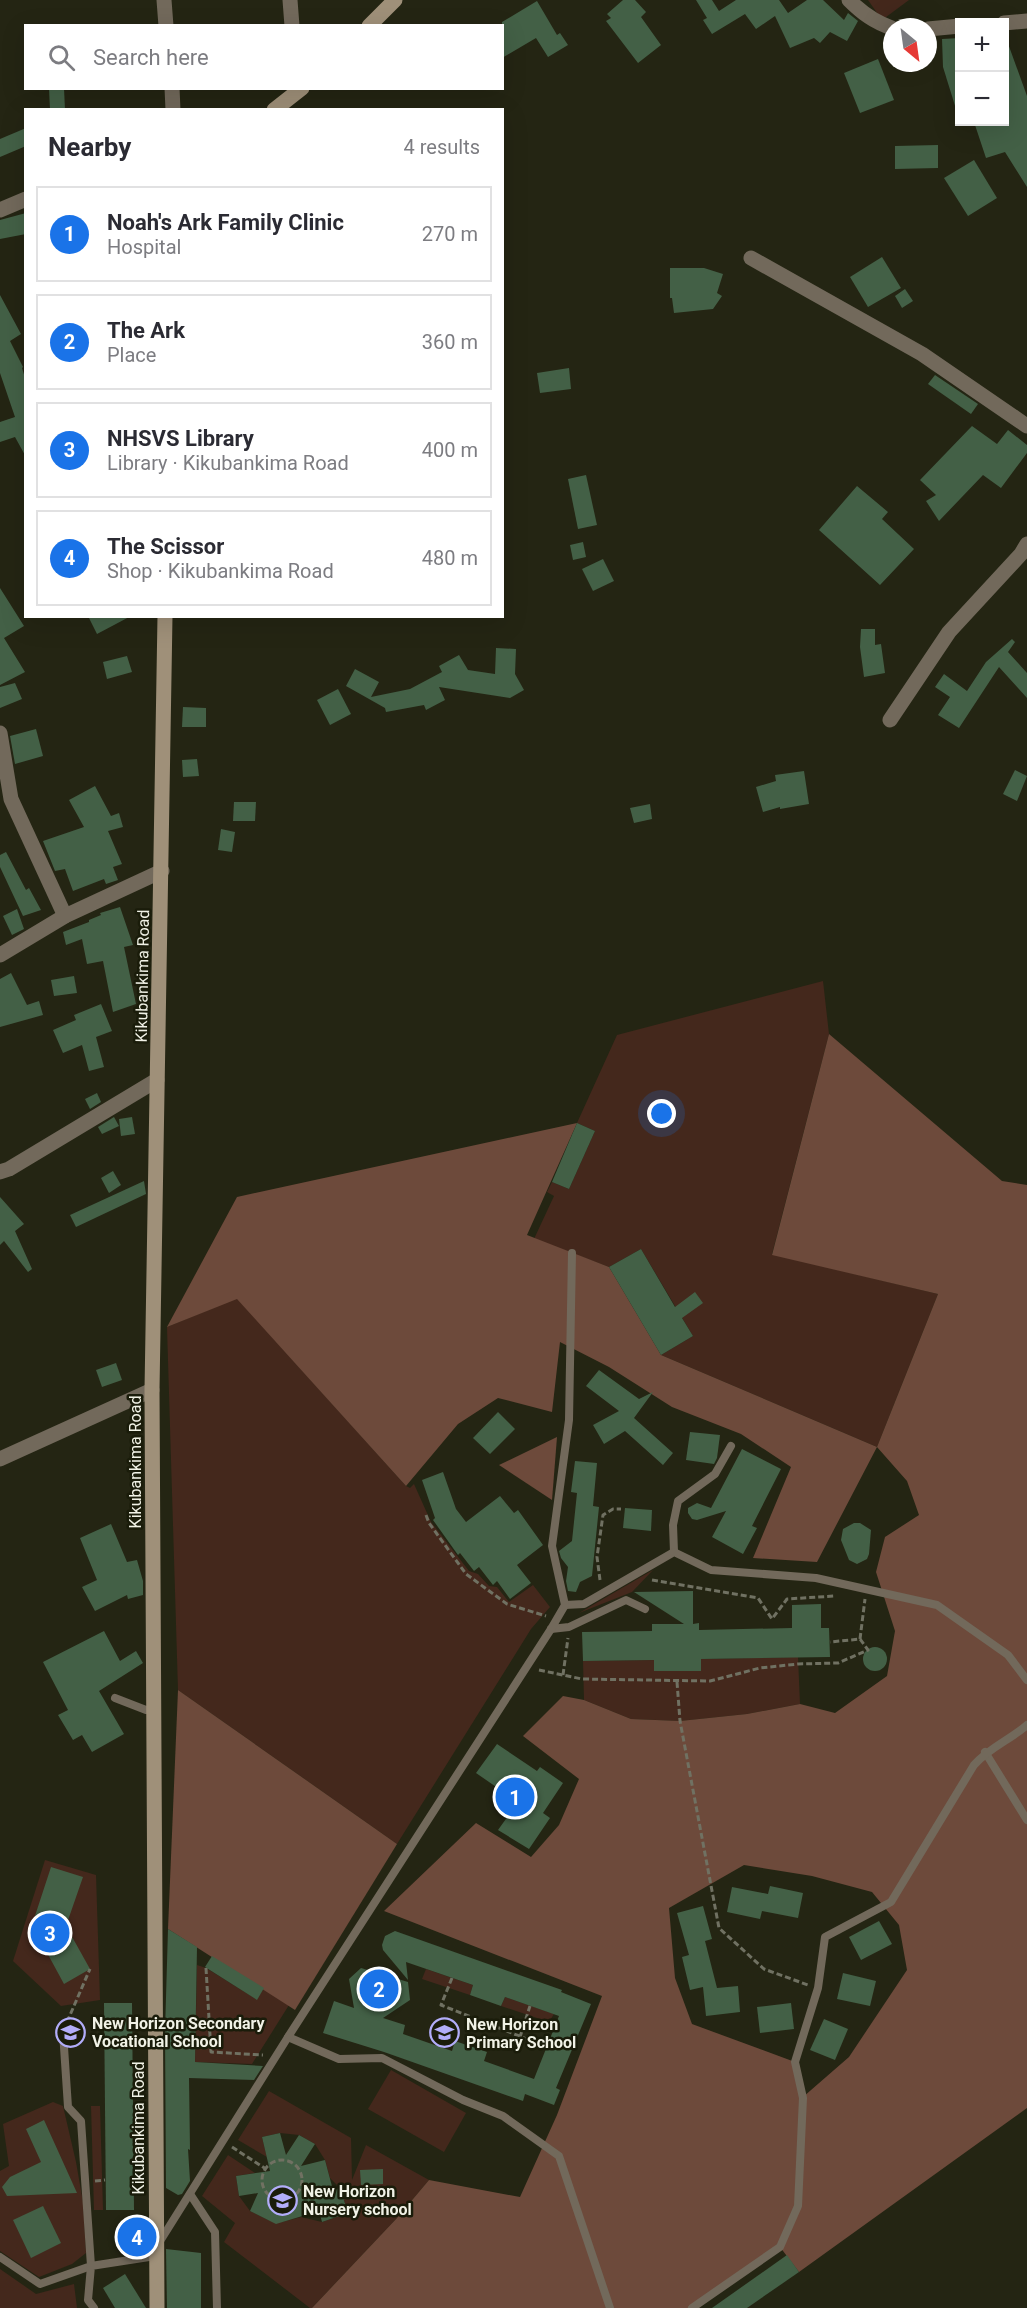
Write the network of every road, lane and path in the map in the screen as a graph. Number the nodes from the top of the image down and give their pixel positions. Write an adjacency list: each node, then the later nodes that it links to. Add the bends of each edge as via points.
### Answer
1 (164, 0): 7 (street)
2 (291, 0): 8 (street)
3 (395, 0): 9 (street)
4 (849, 0): 10 (street)
5 (1027, 21): 6 (street)
6 (1009, 23)
7 (166, 24)
8 (292, 24)
9 (371, 24)
10 (883, 25)
11 (955, 26): 12 (street)
12 (937, 28)
13 (172, 90): 15 (street)
14 (299, 90): 16 (street)
15 (173, 108)
16 (276, 108)
17 (24, 200): 18 (street)
18 (0, 210)
19 (751, 258): 20 (street, via 922,354)
20 (1027, 426)
21 (1027, 544): 23 (street, via 950,632)
22 (165, 618): 26 (street, Kikubankima Road)
23 (890, 720)
24 (0, 733): 25 (street)
25 (6, 802): 27 (street)
26 (162, 871): 27 (street); 29 (street, Kikubankima Road)
27 (65, 916): 28 (street)
28 (0, 955)
29 (157, 1080): 30 (street); 32 (street, Kikubankima Road)
30 (0, 1172)
31 (572, 1253): 42 (lane, via 569,1420 552,1546)
32 (152, 1390): 34 (street); 54 (street, Kikubankima Road)
33 (730, 1446): 37 (lane, via 715,1474 678,1501 673,1525)
34 (0, 1459)
35 (621, 1509): 41 (path, via 603,1515 597,1557)
36 (426, 1515): 44 (path, via 466,1574 507,1604)
37 (674, 1552): 38 (lane); 39 (lane, via 711,1570 816,1578)
38 (658, 1562): 39 (path, via 649,1580 758,1598 772,1619 786,1599 852,1595); 41 (lane)
39 (856, 1586): 40 (lane)
40 (867, 1589): 47 (path); 51 (lane, via 937,1605 1008,1655)
41 (602, 1593): 42 (lane, via 584,1604)
42 (565, 1605): 44 (lane)
43 (645, 1609): 45 (lane, via 626,1600)
44 (556, 1619): 46 (lane)
45 (569, 1627): 46 (lane); 50 (path)
46 (551, 1629): 49 (lane)
47 (860, 1639): 48 (path); 52 (path, via 868,1650 838,1663 760,1668 710,1681)
48 (830, 1642)
49 (525, 1667): 50 (path); 64 (lane)
50 (563, 1675): 52 (path)
51 (1027, 1680)
52 (677, 1682): 61 (path, via 680,1721 719,1928 764,1970)
53 (115, 1698): 54 (lane, via 146,1710)
54 (154, 1709): 71 (street, Kikubankima Road)
55 (1027, 1725): 56 (lane)
56 (985, 1752): 57 (lane); 61 (lane, via 891,1902 825,1937)
57 (1027, 1820)
58 (206, 1968): 67 (path, via 211,2052)
59 (90, 1969): 63 (path)
60 (452, 1978): 65 (path, via 441,2005)
61 (818, 1988): 78 (lane, via 795,2062 803,2098 798,2206 780,2247)
62 (530, 2006): 65 (path)
63 (63, 2032): 73 (lane, via 68,2107 81,2121)
64 (288, 2037): 67 (lane); 77 (lane, via 339,2059 382,2058 503,2116 559,2156)
65 (520, 2037): 66 (path)
66 (547, 2047)
67 (277, 2055): 70 (lane)
68 (233, 2147): 69 (path)
69 (266, 2169): 69 (path, via 272,2161 287,2159 299,2167 303,2180 298,2193 286,2200 272,2197 262,2186)
70 (190, 2194): 71 (lane); 76 (lane, via 215,2232)
71 (157, 2246): 73 (lane, via 149,2256); 75 (street, Kikubankima Road)
72 (0, 2257): 73 (lane, via 40,2284)
73 (91, 2266): 74 (lane, via 88,2300)
74 (94, 2308)
75 (157, 2308)
76 (217, 2308)
77 (610, 2308)
78 (692, 2308)

